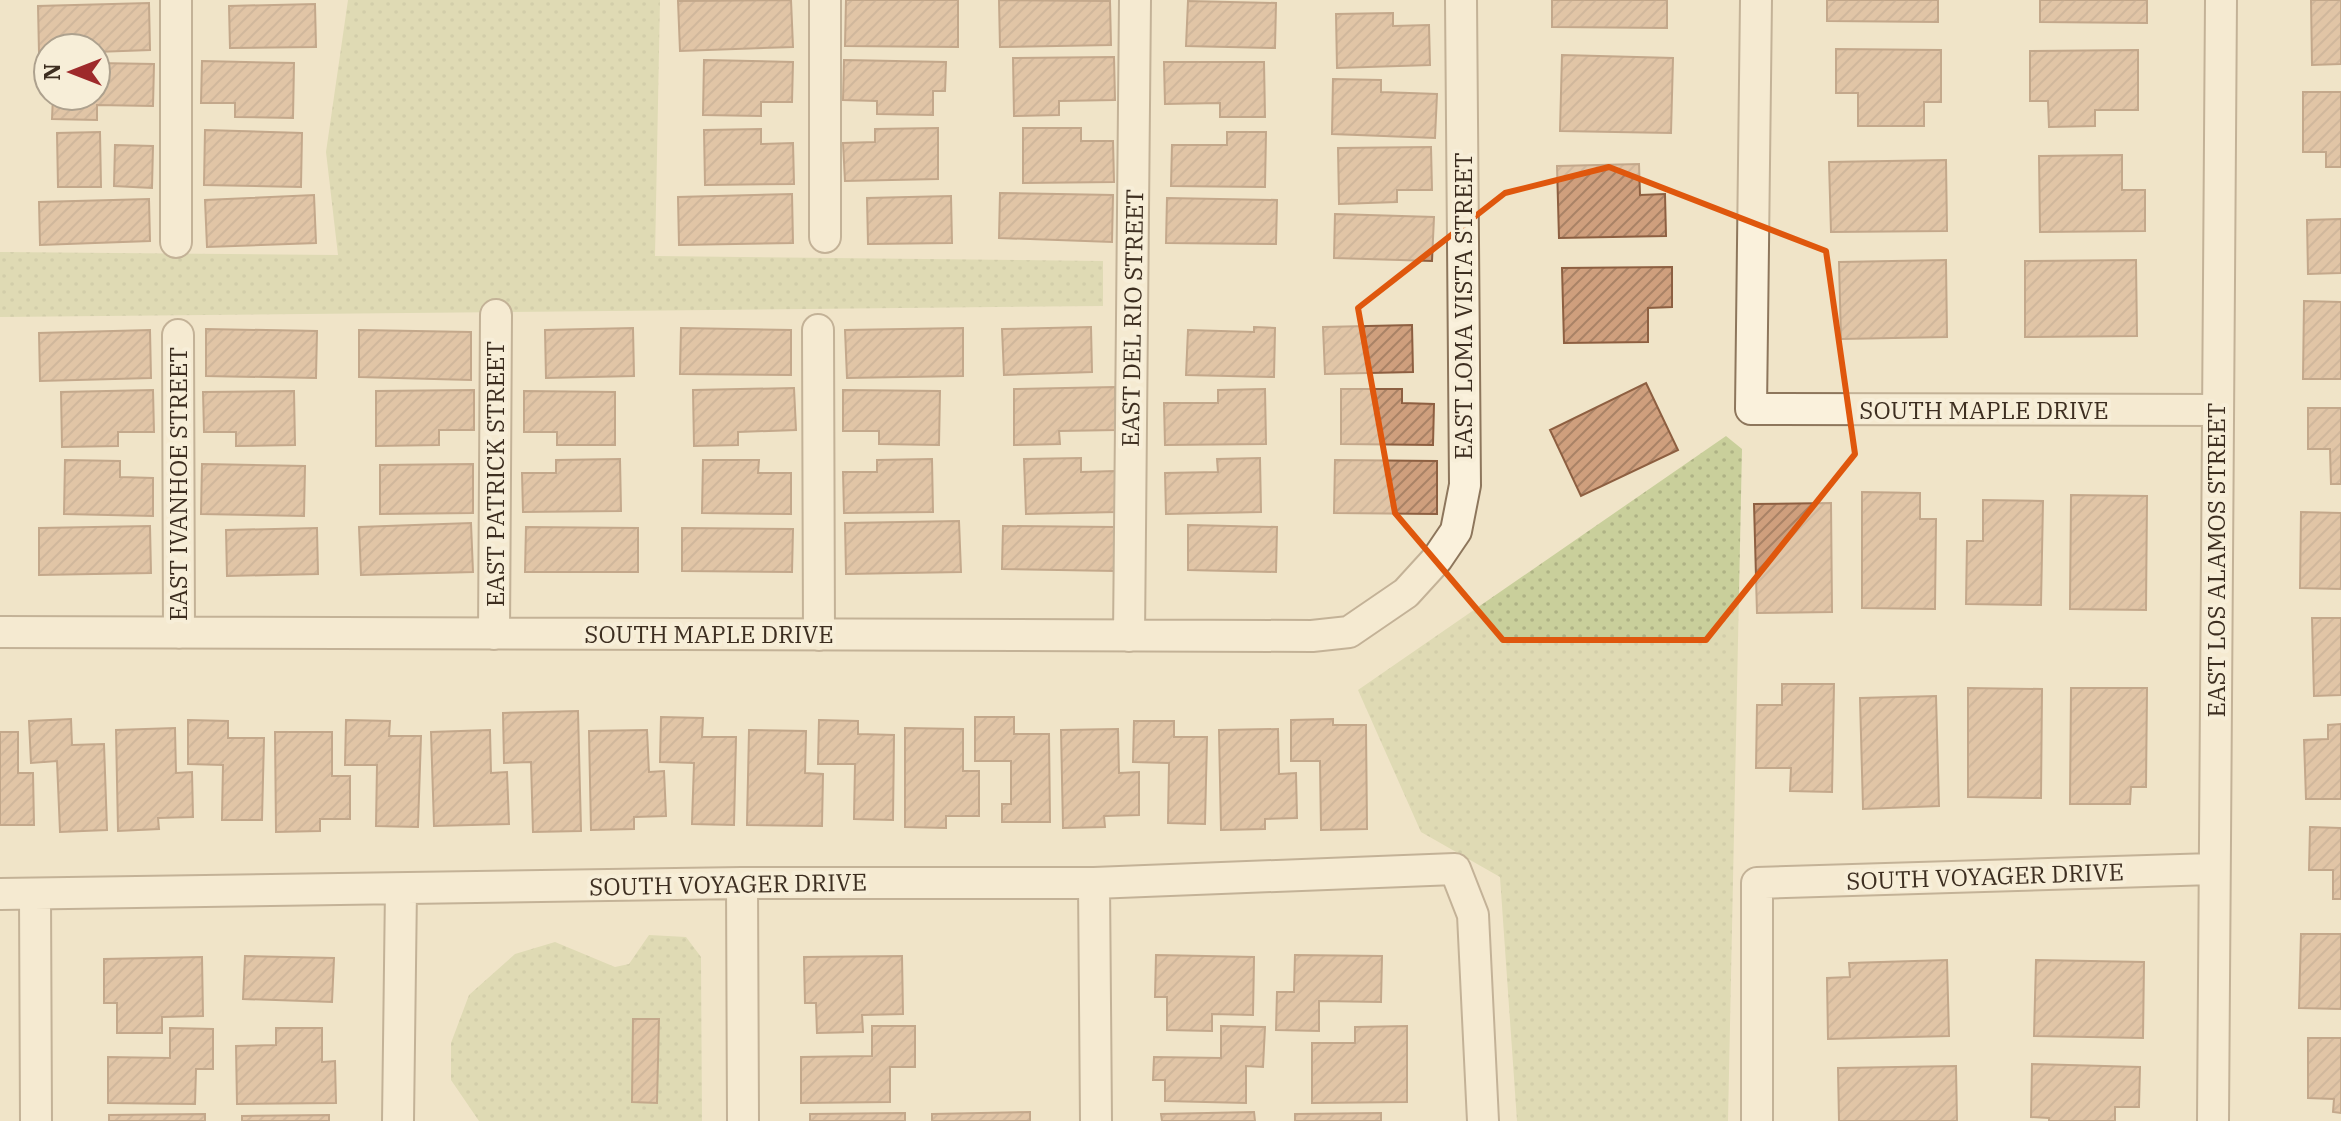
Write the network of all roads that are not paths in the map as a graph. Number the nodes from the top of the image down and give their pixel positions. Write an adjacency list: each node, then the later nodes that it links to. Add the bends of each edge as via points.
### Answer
1 (176, 0): 8 (street)
2 (825, 0): 7 (street)
3 (1135, 0): 18 (street, EAST DEL RIO STREET)
4 (1461, 0): 13 (street, EAST LOMA VISTA STREET, via 1465,485 1456,531)
5 (1756, 0): 12 (street, SOUTH MAPLE DRIVE, via 1751,409)
6 (2221, 0): 12 (street, EAST LOS ALAMOS STREET)
7 (825, 237)
8 (176, 242)
9 (496, 315): 16 (street, EAST PATRICK STREET)
10 (818, 330): 17 (street)
11 (178, 335): 15 (street, EAST IVANHOE STREET)
12 (2217, 410): 19 (street, EAST LOS ALAMOS STREET)
13 (1406, 593): 18 (street, SOUTH MAPLE DRIVE, via 1349,632)
14 (0, 632): 15 (street, SOUTH MAPLE DRIVE)
15 (179, 633): 16 (street, SOUTH MAPLE DRIVE)
16 (494, 634): 17 (street, SOUTH MAPLE DRIVE)
17 (819, 635): 18 (street, SOUTH MAPLE DRIVE)
18 (1129, 636)
19 (2213, 869): 30 (street, SOUTH VOYAGER DRIVE, via 1757,883); 31 (street, EAST LOS ALAMOS STREET)
20 (742, 883): 21 (street, SOUTH VOYAGER DRIVE); 22 (street, SOUTH VOYAGER DRIVE); 27 (street)
21 (1094, 883): 28 (street); 29 (street, SOUTH VOYAGER DRIVE, via 1455,869 1473,915)
22 (401, 889): 24 (street, SOUTH VOYAGER DRIVE); 26 (street)
23 (0, 894): 24 (street, SOUTH VOYAGER DRIVE)
24 (35, 895): 25 (street)
25 (36, 1121)
26 (398, 1121)
27 (743, 1121)
28 (1096, 1121)
29 (1483, 1121)
30 (1757, 1121)
31 (2213, 1121)

